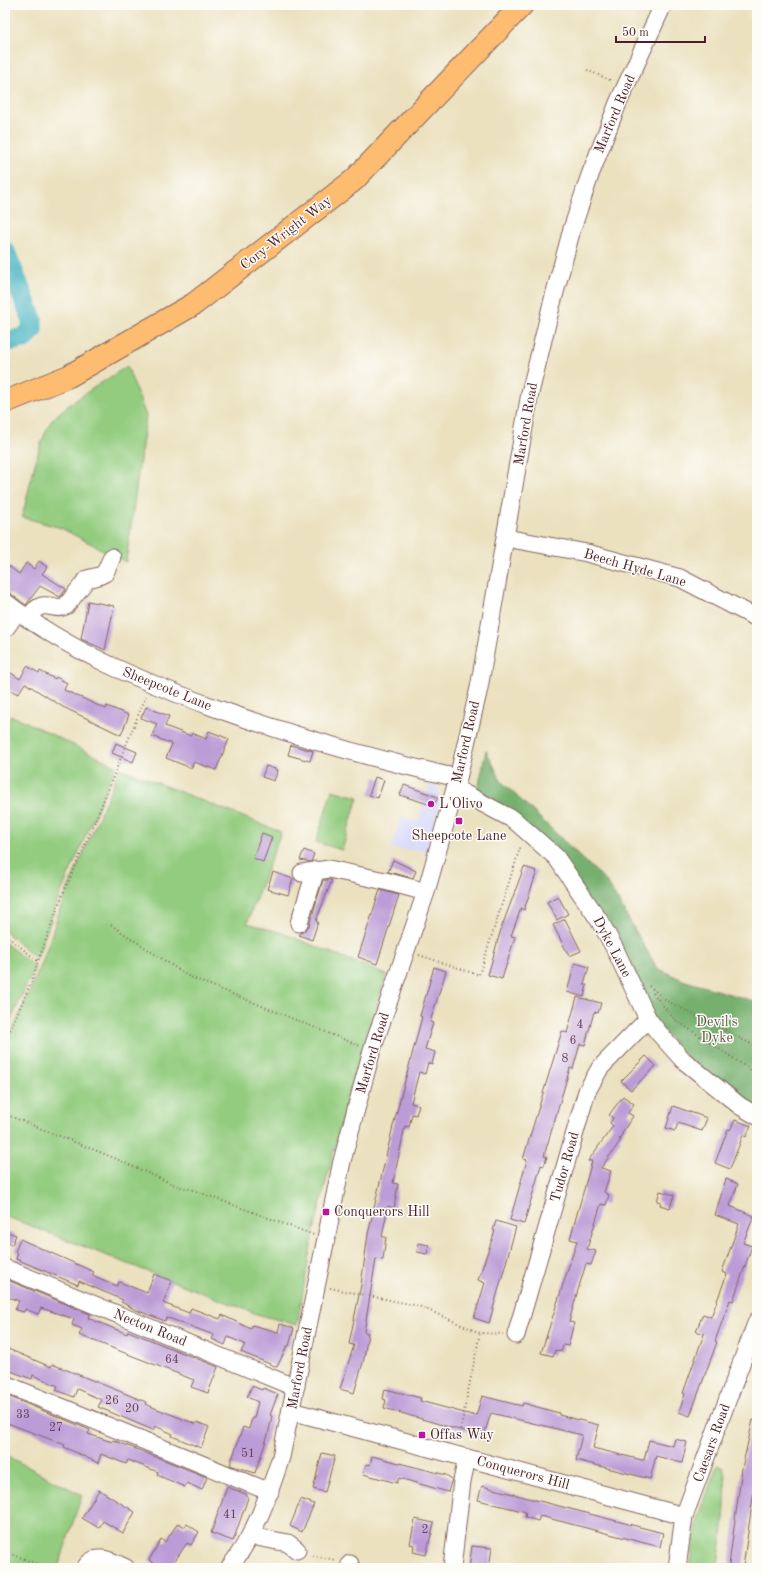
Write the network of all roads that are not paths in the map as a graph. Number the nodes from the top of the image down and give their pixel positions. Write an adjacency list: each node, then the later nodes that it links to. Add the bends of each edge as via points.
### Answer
1 (522, 5): 3 (main road, Cory-Wright Way, via 354,180 200,299 69,376)
2 (663, 5): 4 (street, Marford Road, via 625,88 590,175 572,229 530,393)
3 (5, 402)
4 (506, 538): 7 (street, Beech Hyde Lane, via 587,553 680,578); 9 (street, Marford Road, via 479,688)
5 (112, 557): 6 (street, via 105,573 87,579 66,606 41,606 33,610)
6 (17, 611): 8 (street); 9 (street, Sheepcote Lane, via 81,652 150,684 286,733)
7 (757, 618)
8 (5, 629)
9 (457, 784): 10 (street, Marford Road); 12 (street, Dyke Lane, via 514,820 556,857 599,920)
10 (426, 892): 11 (street, via 336,871 309,872); 18 (street, Marford Road, via 372,1050 342,1161)
11 (299, 923)
12 (648, 1019): 13 (street, Dyke Lane, via 683,1060 740,1106); 16 (street, Tudor Road, via 600,1068 587,1091)
13 (757, 1116)
14 (5, 1268): 18 (street, Necton Road)
15 (757, 1321): 22 (street, Caesars Road)
16 (516, 1335)
17 (5, 1384): 21 (street)
18 (296, 1386): 19 (street, Marford Road)
19 (291, 1411): 20 (street, Conquerors Hill); 21 (street, Marford Road)
20 (461, 1457): 22 (street, Conquerors Hill); 28 (street, via 462,1481)
21 (270, 1492): 23 (street, Marford Road)
22 (684, 1516): 29 (street, Caesars Road)
23 (251, 1536): 24 (street, via 288,1543); 27 (street, Marford Road)
24 (297, 1550)
25 (85, 1568): 26 (street, via 96,1558 106,1559)
26 (126, 1568)
27 (229, 1568)
28 (452, 1568)
29 (677, 1568)

